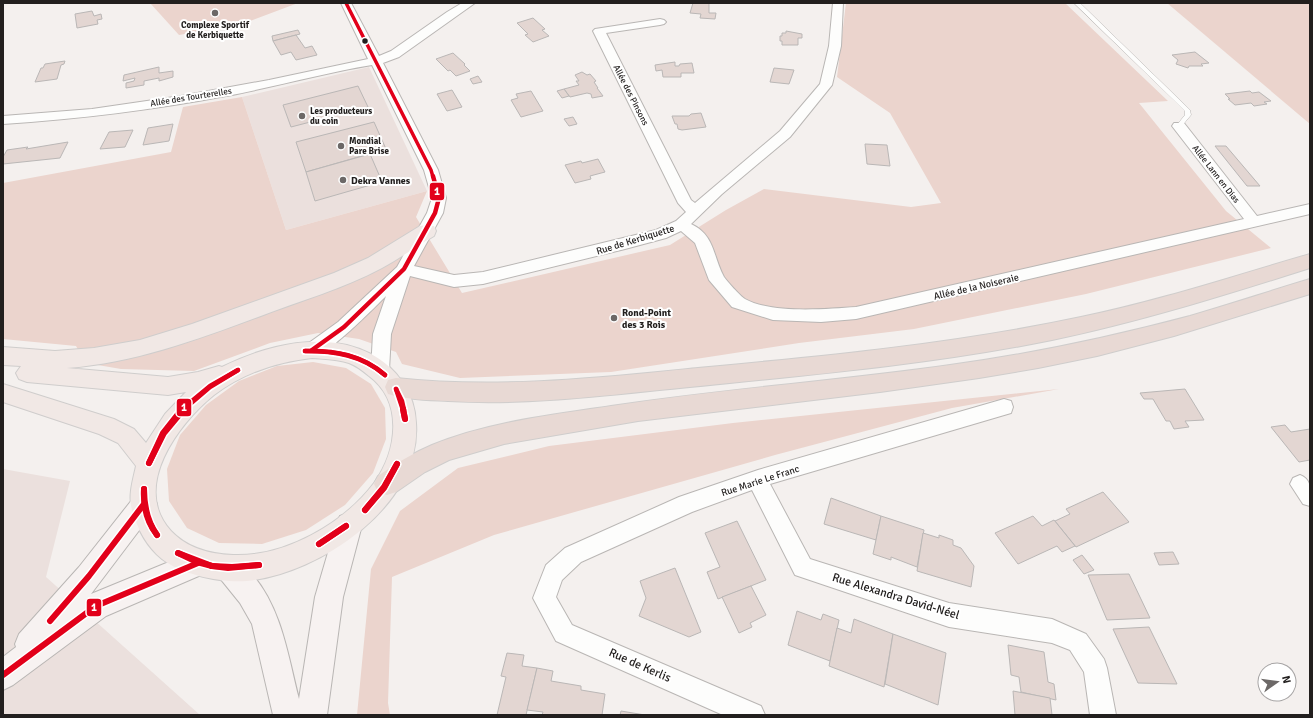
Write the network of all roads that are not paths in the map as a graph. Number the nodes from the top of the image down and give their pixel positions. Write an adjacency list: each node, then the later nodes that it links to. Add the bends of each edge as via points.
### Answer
1 (346, 3): 6 (street)
2 (470, 3): 6 (street, Allée des Tourterelles, via 395,54)
3 (838, 3): 10 (street, Rue de Kerbiquette, via 835,46 826,85 785,134)
4 (1078, 3): 8 (lane, via 1185,107 1188,115)
5 (660, 22): 10 (street, Allée des Pinsons, via 599,31 685,203)
6 (377, 61): 7 (street, Allée des Tourterelles, via 203,97 43,118); 13 (street, via 435,181 439,198)
7 (3, 120)
8 (1179, 126): 11 (street, Allée Lann en Dias)
9 (1310, 209): 11 (street, Allée de la Noiseraie)
10 (695, 211): 12 (street, Rue de Kerbiquette)
11 (1254, 222): 12 (street, Allée de la Noiseraie, via 863,311 821,316 773,314 738,303 717,280 702,240)
12 (682, 225): 15 (street, Rue de Kerbiquette, via 624,244 483,278 454,281)
13 (427, 231): 15 (street); 18 (main road, via 375,263 342,278 197,331 147,346 94,357 70,359)
14 (1310, 261): 21 (highway, via 1159,306 1094,322 939,351 558,390 446,393)
15 (404, 269): 17 (street, via 344,327); 21 (street, via 382,334)
16 (1310, 286): 26 (highway, via 1154,333 1004,366 641,411 506,434 448,450 415,465)
17 (312, 350): 19 (main road, via 274,356); 21 (main road, via 332,351 366,361)
18 (3, 356)
19 (235, 370): 20 (main road, via 198,381 168,386); 24 (main road, via 207,388 182,410 162,435)
20 (3, 371)
21 (388, 379): 26 (main road, via 403,405 406,430 398,463)
22 (3, 393): 24 (main road, via 106,426 126,436)
23 (1004, 406): 25 (street, Rue Marie Le Franc)
24 (148, 462): 27 (main road)
25 (758, 479): 31 (street, Rue Marie Le Franc, via 686,504 573,555 554,573); 36 (street, Rue Alexandra David-Néel, via 803,567 949,615 1052,631 1078,642 1095,668)
26 (387, 484): 28 (main road, via 370,506)
27 (144, 504): 29 (main road, via 153,530 171,550); 32 (street, via 89,576)
28 (349, 525): 30 (main road, via 312,549 270,564); 34 (street, via 329,597)
29 (198, 563): 30 (main road); 32 (street, via 96,606)
30 (229, 568): 33 (street, via 250,592 265,620)
31 (544, 598): 35 (street, Rue de Kerlis, via 564,633)
32 (3, 675)
33 (288, 715)
34 (312, 715)
35 (752, 715)
36 (1103, 715)

